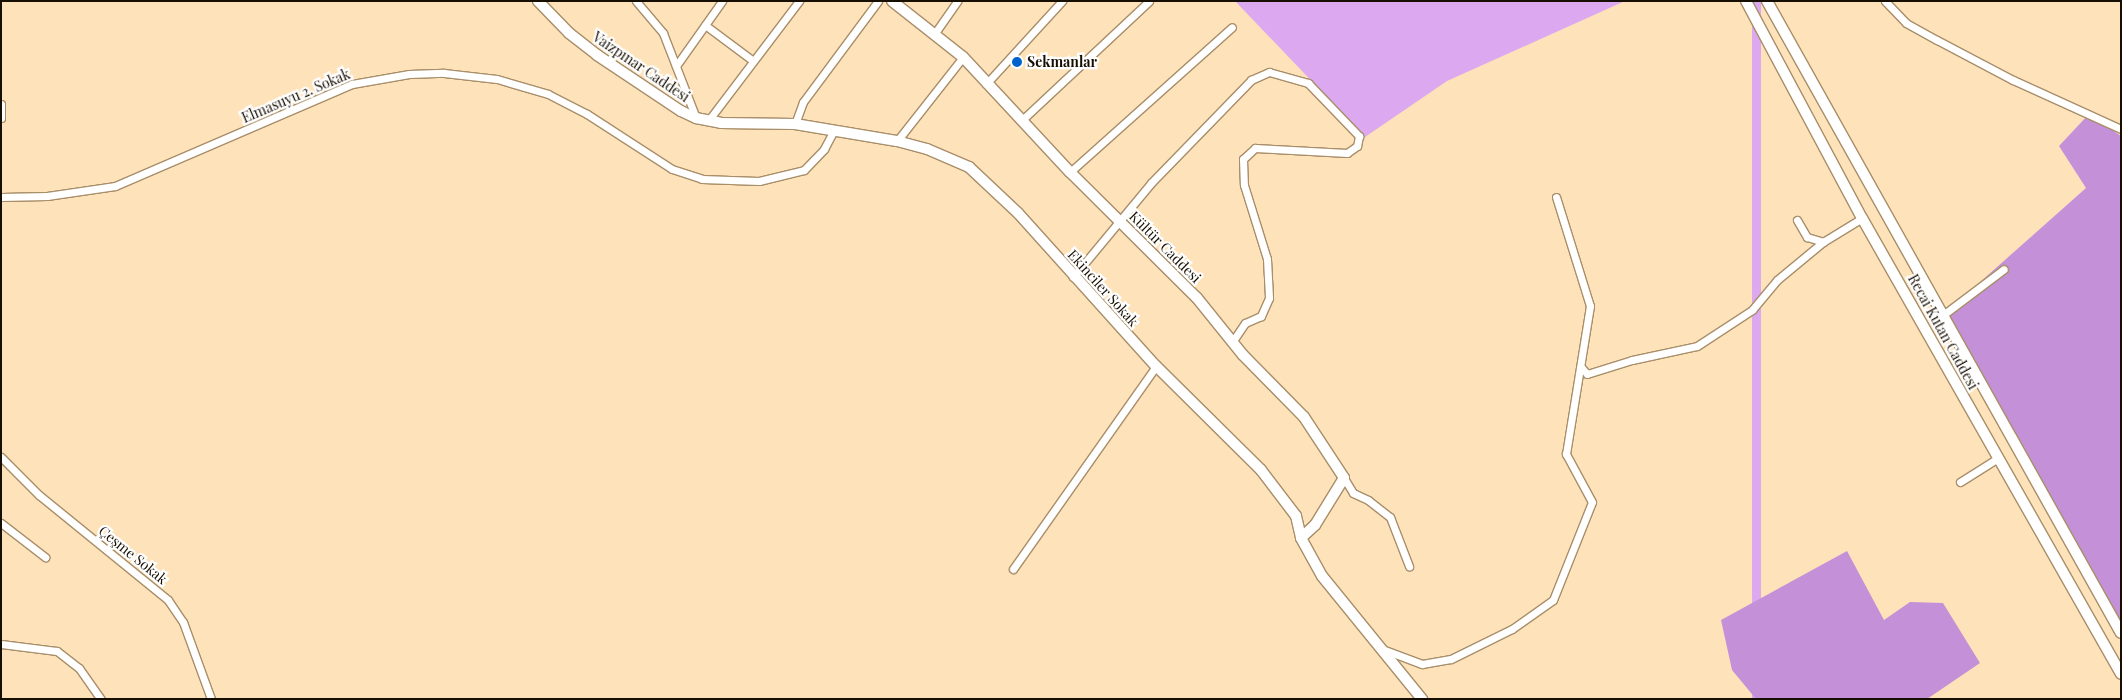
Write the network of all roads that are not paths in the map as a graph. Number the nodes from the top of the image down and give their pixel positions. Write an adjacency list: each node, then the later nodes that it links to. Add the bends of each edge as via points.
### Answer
1 (538, 1): 22 (street, Vaizpınar Caddesi, via 596,55)
2 (636, 1): 18 (street, via 663,33)
3 (722, 1): 13 (street)
4 (800, 1): 17 (street)
5 (878, 1): 25 (street, via 803,102)
6 (892, 1): 15 (street, Kültür Caddesi)
7 (957, 1): 15 (street)
8 (1062, 1): 19 (street)
9 (1149, 1): 23 (street)
10 (1746, 1): 32 (street, Recai Kutan Caddesi)
11 (1767, 1): 38 (street, Recai Kutan Caddesi)
12 (1885, 1): 26 (street, via 1906,23 1937,40 2013,80)
13 (704, 26): 17 (street); 18 (street)
14 (1232, 27): 29 (street)
15 (935, 33): 16 (street, Kültür Caddesi)
16 (963, 57): 19 (street, Kültür Caddesi); 28 (street)
17 (752, 60): 24 (street)
18 (676, 66): 22 (street)
19 (986, 84): 23 (street, Kültür Caddesi)
20 (1, 104): 21 (street)
21 (1, 118)
22 (696, 118): 24 (street, Vaizpınar Caddesi)
23 (1022, 120): 29 (street, Kültür Caddesi)
24 (708, 121): 25 (street, Vaizpınar Caddesi)
25 (795, 124): 27 (street, Vaizpınar Caddesi)
26 (2121, 129)
27 (834, 130): 28 (street, Ekinciler Sokak); 31 (street, Elmasuyu 2. Sokak, via 824,149 804,170 759,181 708,179 672,169 587,114 548,94 489,78 410,74 352,84 115,186 55,195)
28 (897, 141): 37 (street, Ekinciler Sokak, via 927,149 969,167 1018,213)
29 (1070, 172): 34 (street, Kültür Caddesi)
30 (1556, 196): 41 (street, via 1590,306)
31 (1, 197)
32 (1862, 218): 35 (street); 43 (street, Recai Kutan Caddesi)
33 (1797, 220): 35 (street, via 1808,237)
34 (1121, 222): 37 (street); 39 (street, Kültür Caddesi, via 1197,298); 39 (street, via 1151,183 1251,80 1269,72 1308,83 1348,122 1359,136 1357,146 1347,153 1269,146 1254,148 1243,159 1244,185 1267,259 1269,298 1261,316 1246,323)
35 (1823, 242): 41 (street, via 1778,280 1752,310 1697,346 1587,374)
36 (2004, 269): 38 (street)
37 (1074, 276): 40 (street, Ekinciler Sokak)
38 (1943, 316): 51 (street, Recai Kutan Caddesi)
39 (1232, 342): 44 (street, Kültür Caddesi, via 1304,417)
40 (1156, 366): 47 (street, Ekinciler Sokak, via 1261,470 1296,516); 50 (street)
41 (1582, 367): 53 (street, via 1566,454 1592,502 1553,600 1512,629 1451,659 1422,664)
42 (1, 457): 56 (street, Çeşme Sokak, via 39,495 168,600 186,629)
43 (1998, 458): 45 (street); 54 (street, Recai Kutan Caddesi)
44 (1344, 478): 47 (street, via 1316,526); 49 (street, via 1353,493 1390,517)
45 (1960, 482)
46 (1, 523): 48 (street)
47 (1301, 538): 53 (street, Ekinciler Sokak, via 1322,576)
48 (45, 557)
49 (1409, 566)
50 (1013, 569)
51 (2121, 633)
52 (1, 644): 55 (street, via 57,651 79,668)
53 (1379, 648): 57 (street, Ekinciler Sokak)
54 (2121, 674)
55 (101, 699)
56 (211, 699)
57 (1422, 699)

